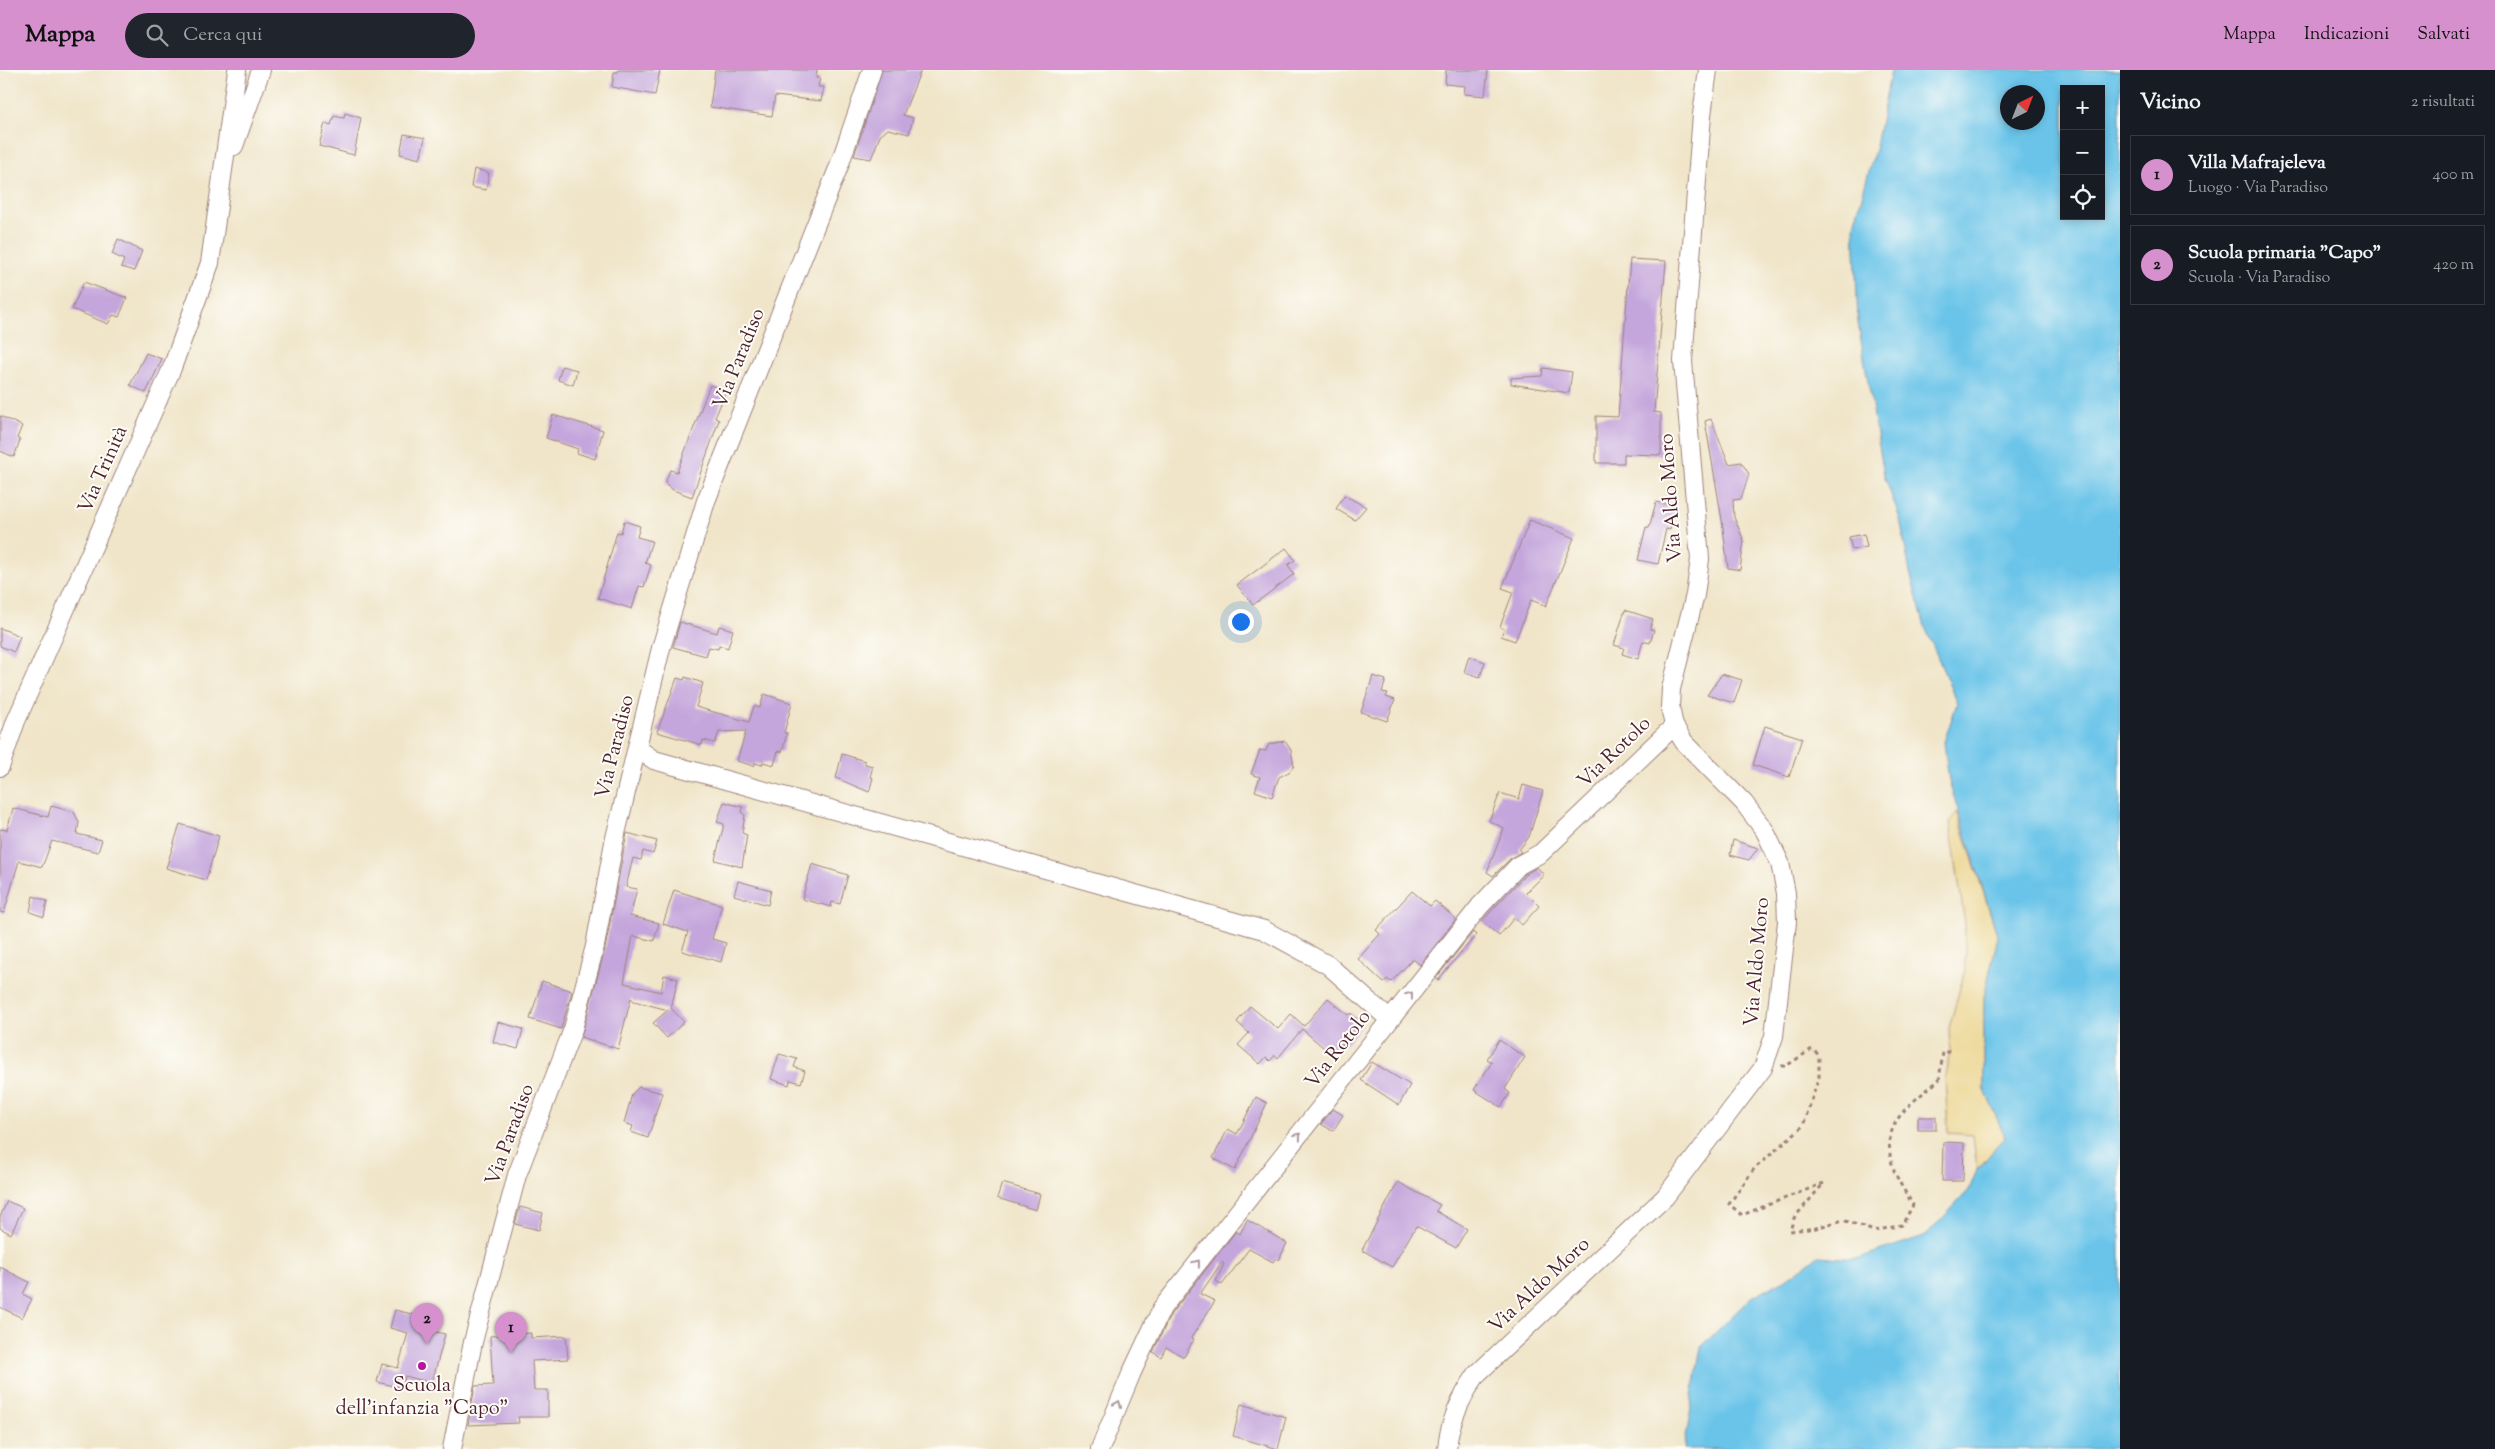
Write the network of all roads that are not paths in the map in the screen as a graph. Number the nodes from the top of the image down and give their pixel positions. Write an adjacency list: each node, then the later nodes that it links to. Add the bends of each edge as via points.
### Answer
1 (237, 70): 5 (street, Via Trinità)
2 (261, 70): 5 (street, Via Trinità)
3 (872, 70): 7 (street, Via Paradiso, via 839,166 706,501 661,648)
4 (1708, 70): 6 (street, Via Aldo Moro, via 1683,361 1700,559 1695,595 1671,689)
5 (222, 182): 8 (street, Via Trinità, via 210,263 172,368 16,721)
6 (1674, 726): 9 (street, Via Rotolo, one-way to 6, via 1486,899 1519,865 1541,853); 12 (street, Via Aldo Moro, via 1684,742 1744,803 1765,831 1780,863 1787,922 1774,1036 1763,1068 1665,1197 1477,1374 1460,1400)
7 (638, 748): 9 (street, via 654,760 1264,930 1328,966); 10 (street, Via Paradiso, via 614,842 595,946 573,1029 517,1175 473,1342)
8 (0, 767)
9 (1390, 1020): 11 (street, Via Rotolo, one-way to 9, via 1162,1308)
10 (452, 1449)
11 (1100, 1449)
12 (1447, 1449)

